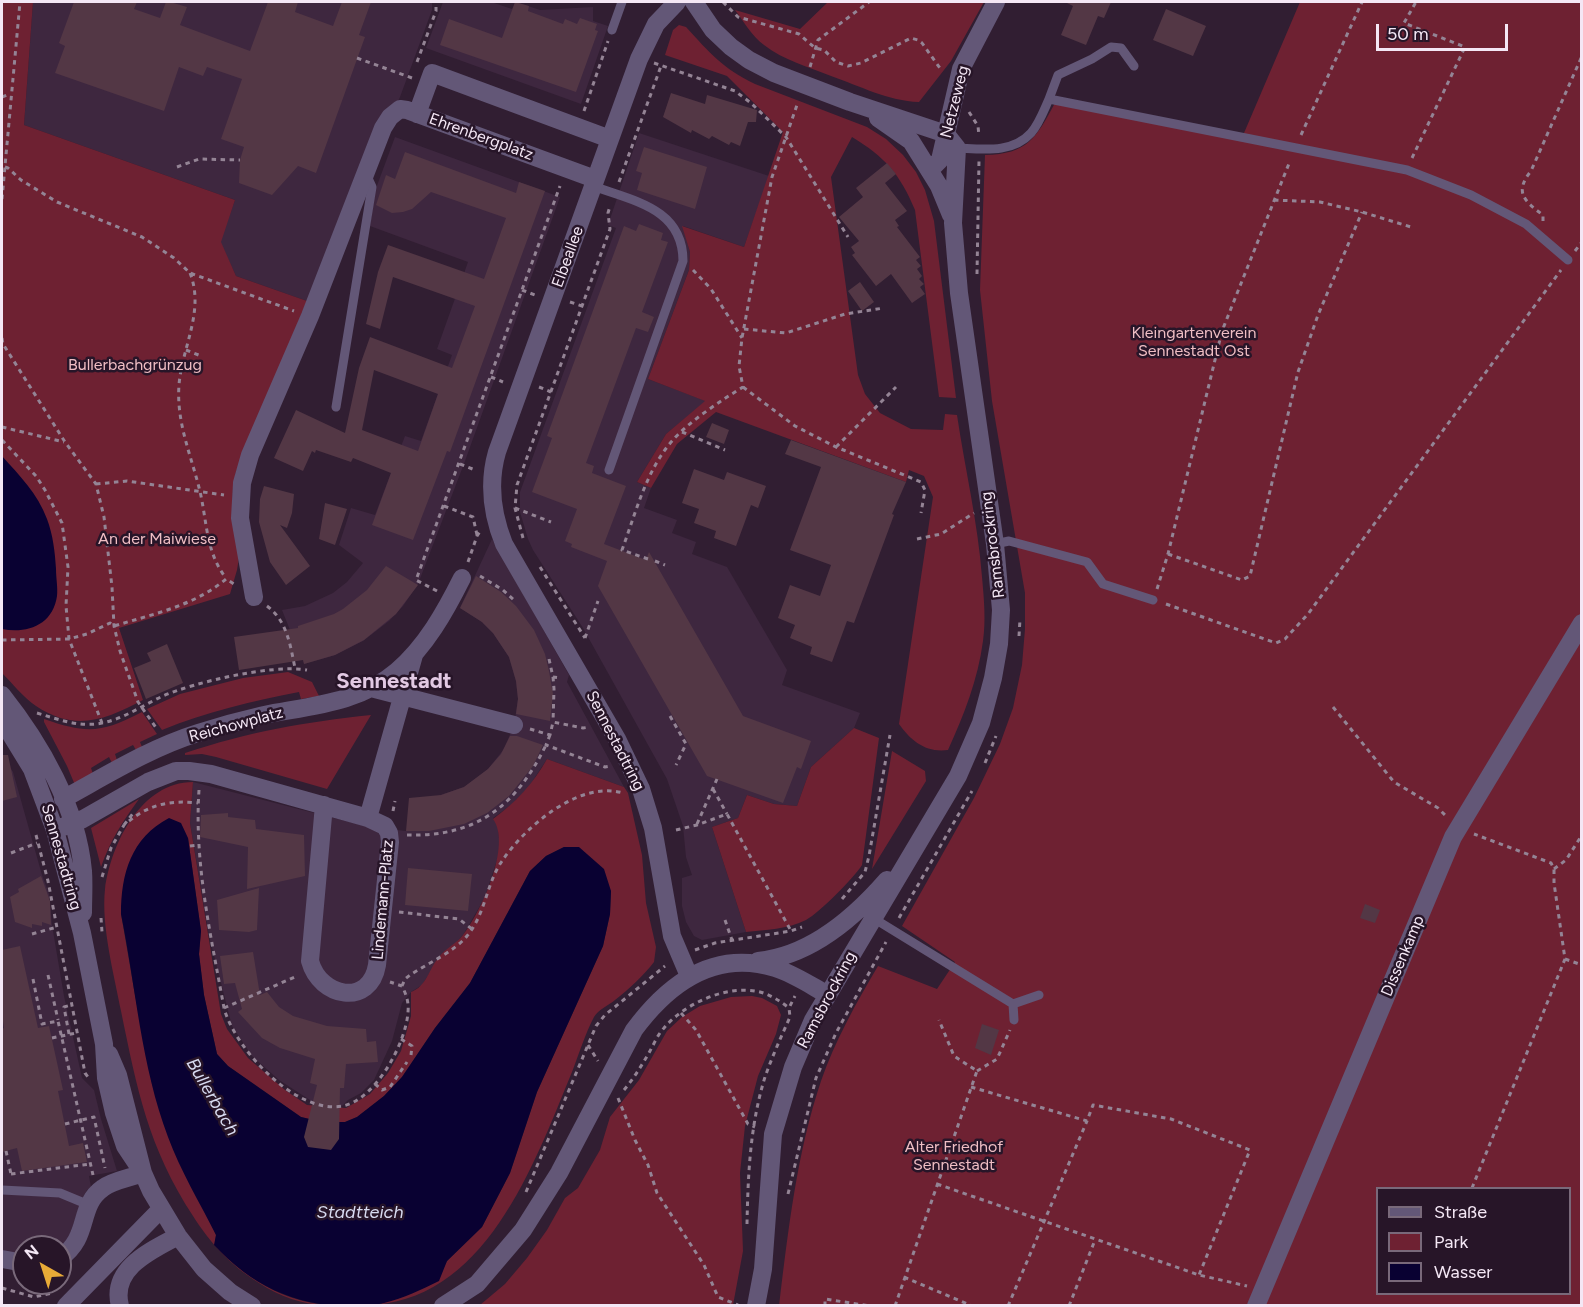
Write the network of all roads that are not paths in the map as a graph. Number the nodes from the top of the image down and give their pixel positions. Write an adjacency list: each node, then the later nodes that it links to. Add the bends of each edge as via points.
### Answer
1 (622, 2): 5 (lane)
2 (677, 2): 10 (street, Elbeallee, via 646,41)
3 (694, 2): 8 (street, Ramsbrockring, via 713,30 749,60)
4 (996, 2): 11 (street, Netzeweg, via 961,69 955,89)
5 (612, 30)
6 (1134, 66): 7 (lane, via 1121,48 1111,47 1058,75)
7 (1049, 99): 11 (lane, via 1033,132 1013,146 979,149); 16 (lane, via 1407,170 1471,195 1526,224)
8 (850, 102): 11 (street, Ramsbrockring); 12 (street, Ramsbrockring, via 910,141)
9 (417, 114): 10 (street, Ehrenbergplatz, via 432,73); 13 (street, via 400,109 390,117 382,128); 14 (street, Ehrenbergplatz)
10 (610, 139): 14 (street, Elbeallee)
11 (952, 141): 12 (street, Netzeweg); 15 (street, Ramsbrockring)
12 (930, 170): 15 (street, Ramsbrockring, via 947,202)
13 (366, 174): 17 (lane, via 372,187); 22 (street, via 250,455 240,497 243,541)
14 (594, 183): 18 (lane, via 658,210 681,240 683,261); 19 (street, Elbeallee, via 494,464 491,488)
15 (953, 224): 20 (street, Ramsbrockring, via 959,293)
16 (1568, 260)
17 (336, 407)
18 (609, 470)
19 (497, 523): 40 (street, Sennestadtring, via 508,551 605,718 641,789 653,828 668,922)
20 (995, 544): 23 (lane, via 1009,541 1087,562 1103,584); 37 (street, Ramsbrockring, via 1001,610 999,644 981,723 958,776)
21 (463, 574): 25 (street, Reichowplatz, via 440,619)
22 (254, 597)
23 (1154, 600)
24 (1581, 623): 52 (street, Dissenkamp, via 1457,828)
25 (414, 654): 26 (street, Reichowplatz); 28 (street, Reichowplatz)
26 (371, 688): 28 (street); 31 (street, Reichowplatz, via 343,699 231,723 166,745)
27 (2, 695): 32 (street, Sennestadtring, via 32,738)
28 (402, 696): 30 (street); 35 (street, Reichowplatz)
29 (2, 720): 36 (street, Sennestadtring)
30 (514, 725)
31 (106, 774): 32 (street, Reichowplatz); 33 (street)
32 (63, 799): 36 (street, Sennestadtring)
33 (116, 800): 34 (street, Lindemann-Platz, via 164,775 189,771); 36 (street, Lindemann-Platz)
34 (324, 805): 35 (street, Lindemann-Platz); 35 (street, Lindemann-Platz, via 310,952 312,969 322,983 337,992 351,993 367,984 376,971 390,842 385,826)
35 (368, 818)
36 (64, 827): 45 (street, Sennestadtring, via 104,1044 106,1078)
37 (913, 850): 38 (street, Ramsbrockring); 39 (street, Ramsbrockring, via 845,921 810,945 767,960)
38 (873, 918): 41 (street, Ramsbrockring); 43 (lane)
39 (742, 963): 40 (street, via 716,966); 41 (street, via 761,964 792,974)
40 (689, 976): 55 (street, via 665,993 633,1029 579,1137 523,1230 477,1284)
41 (828, 995): 56 (street, Ramsbrockring, via 793,1067 774,1134 763,1269)
42 (1039, 995): 43 (lane)
43 (1013, 1004): 44 (lane)
44 (1014, 1020)
45 (135, 1176): 47 (street, via 105,1186); 48 (street, Sennestadtring)
46 (2, 1190): 47 (lane, via 60,1193)
47 (89, 1205): 50 (street)
48 (161, 1209): 49 (street, Sennestadtring); 51 (street)
49 (178, 1236): 53 (street, via 132,1263 123,1276); 54 (street, Sennestadtring, via 204,1269)
50 (72, 1248)
51 (62, 1298)
52 (1260, 1298)
53 (120, 1305)
54 (252, 1305)
55 (443, 1305)
56 (756, 1305)

